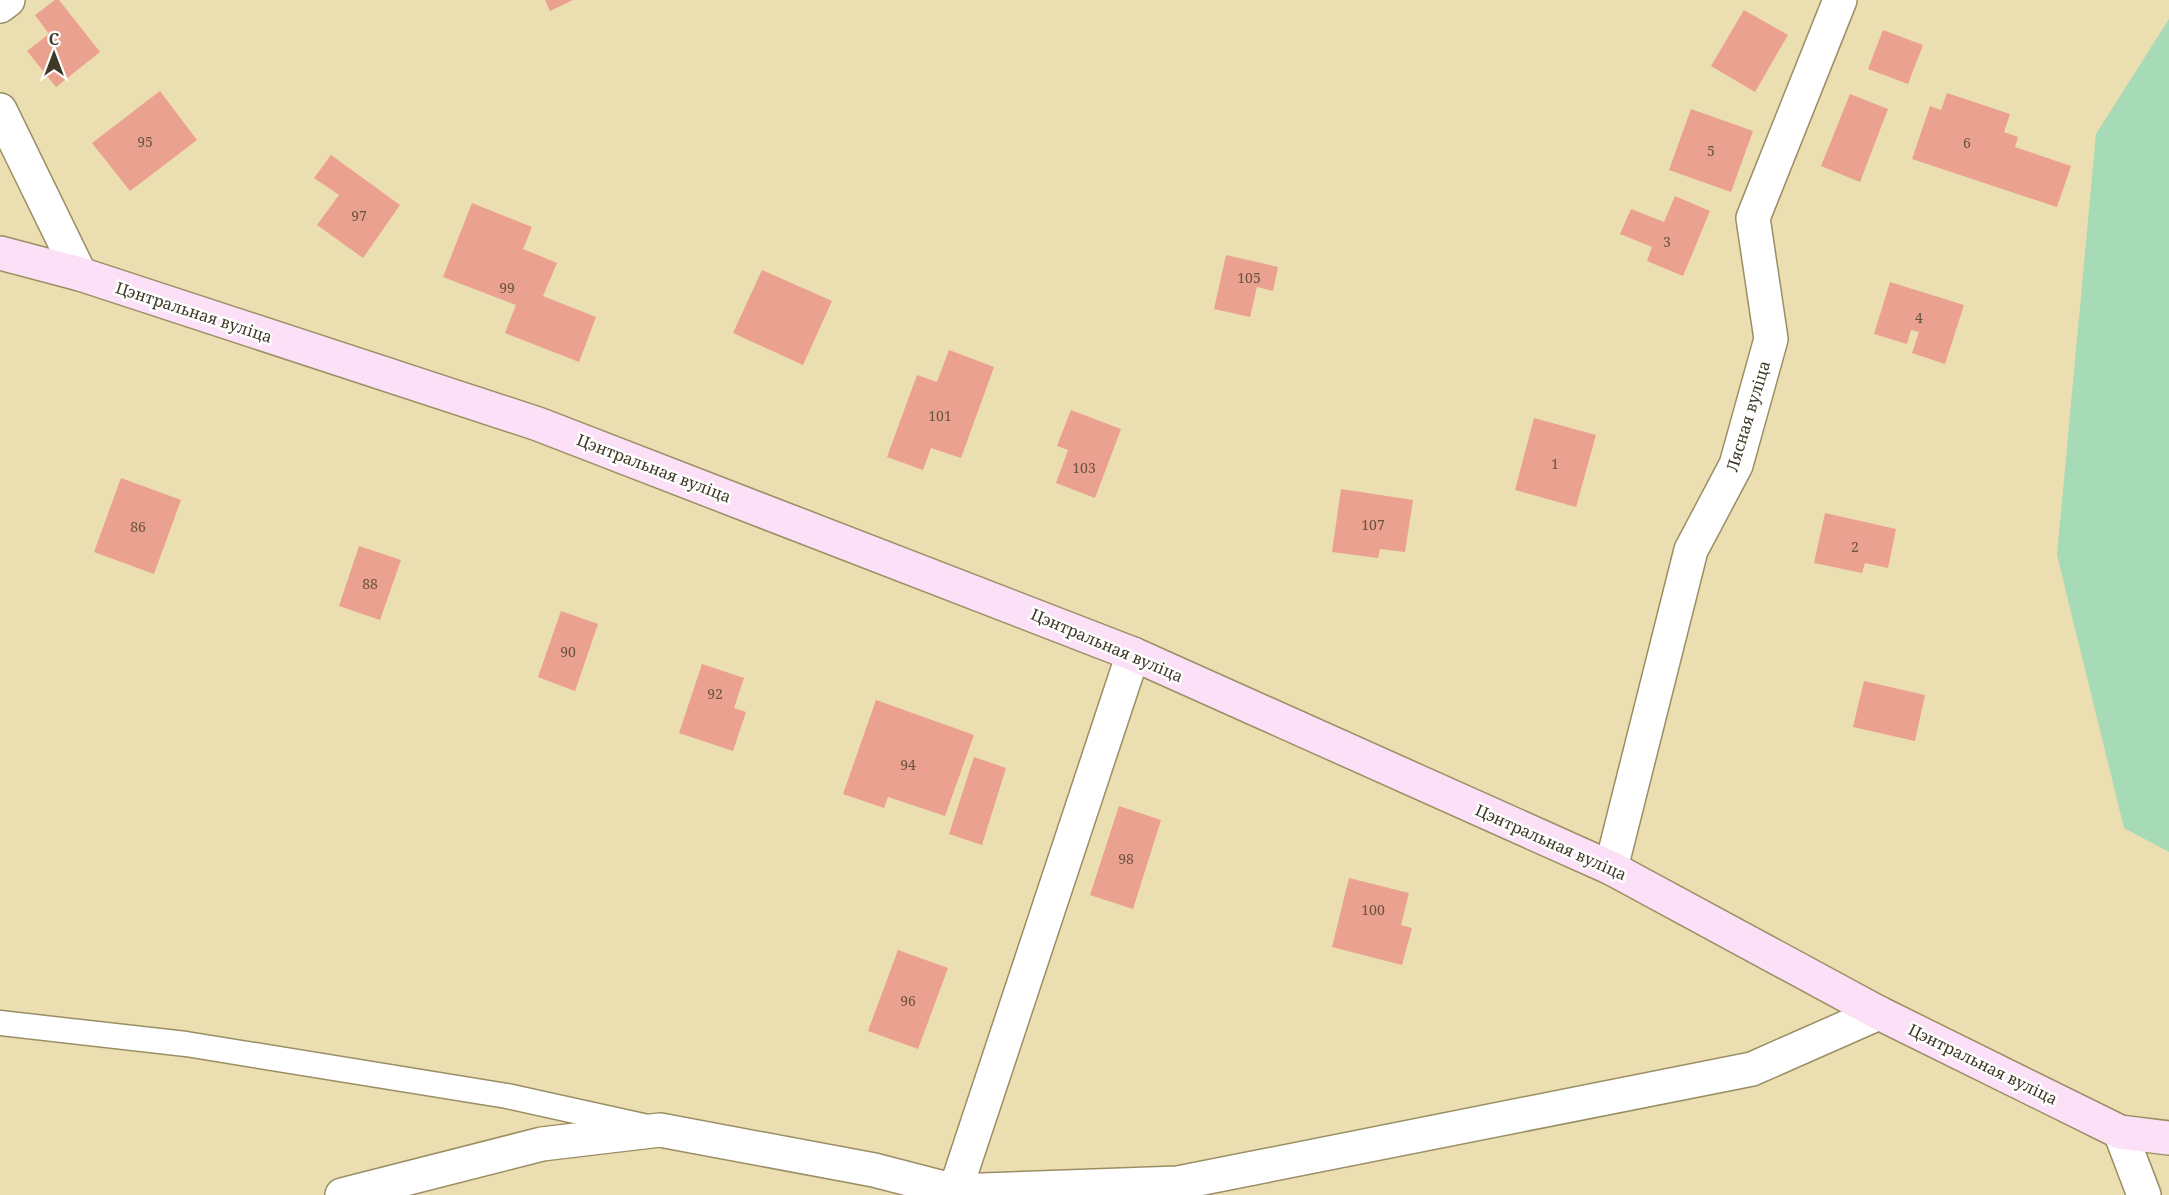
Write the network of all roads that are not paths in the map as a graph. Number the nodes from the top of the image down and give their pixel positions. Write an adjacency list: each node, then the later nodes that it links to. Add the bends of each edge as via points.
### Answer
1 (8, 0): 3 (street)
2 (1840, 0): 8 (street, Лясная вуліца, via 1753,218 1771,339 1737,465 1691,550)
3 (0, 6)
4 (0, 110): 6 (street)
5 (0, 253): 6 (street, Цэнтральная вуліца)
6 (80, 274): 7 (street, Цэнтральная вуліца, via 538,424)
7 (1133, 654): 8 (street, Цэнтральная вуліца); 14 (street)
8 (1611, 868): 9 (street, Цэнтральная вуліца)
9 (1879, 1013): 12 (street, Цэнтральная вуліца); 14 (street, via 1752,1069 1190,1180)
10 (0, 1023): 11 (lane, via 197,1045 507,1096)
11 (660, 1130): 14 (street, via 874,1170); 15 (street, via 542,1144)
12 (2120, 1132): 13 (street, Цэнтральная вуліца); 16 (street)
13 (2169, 1138)
14 (955, 1191)
15 (342, 1195)
16 (2144, 1195)

